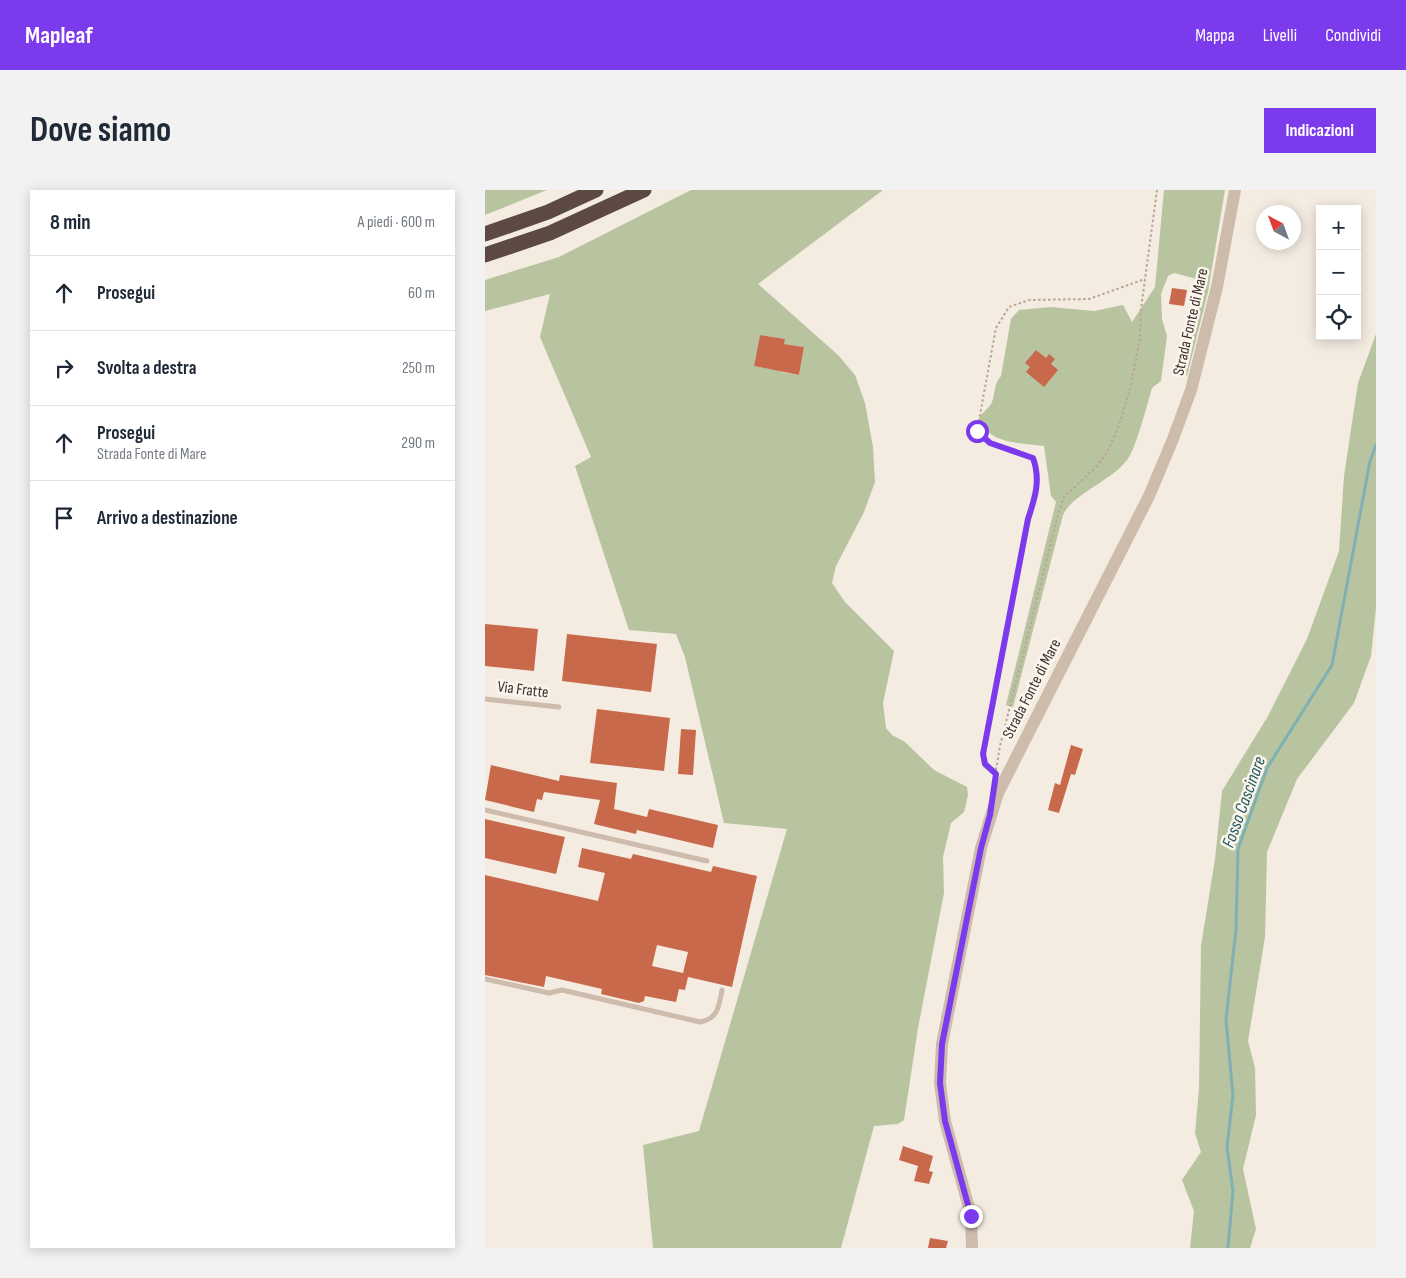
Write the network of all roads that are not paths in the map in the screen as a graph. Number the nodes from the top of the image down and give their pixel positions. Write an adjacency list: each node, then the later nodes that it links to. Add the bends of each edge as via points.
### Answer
1 (596, 190): 4 (highway, via 548,212)
2 (643, 190): 5 (highway, via 550,233)
3 (1235, 190): 12 (street, Strada Fonte di Mare, via 1217,287 1191,390 1173,439 1149,496 998,792 981,848 942,1044 940,1083 945,1121 971,1216)
4 (485, 234)
5 (485, 255)
6 (485, 699): 7 (lane, Via Fratte)
7 (559, 707)
8 (485, 810): 9 (lane)
9 (707, 861)
10 (485, 979): 11 (lane, via 549,993 562,990 700,1022 714,1017)
11 (722, 990)
12 (972, 1248)

